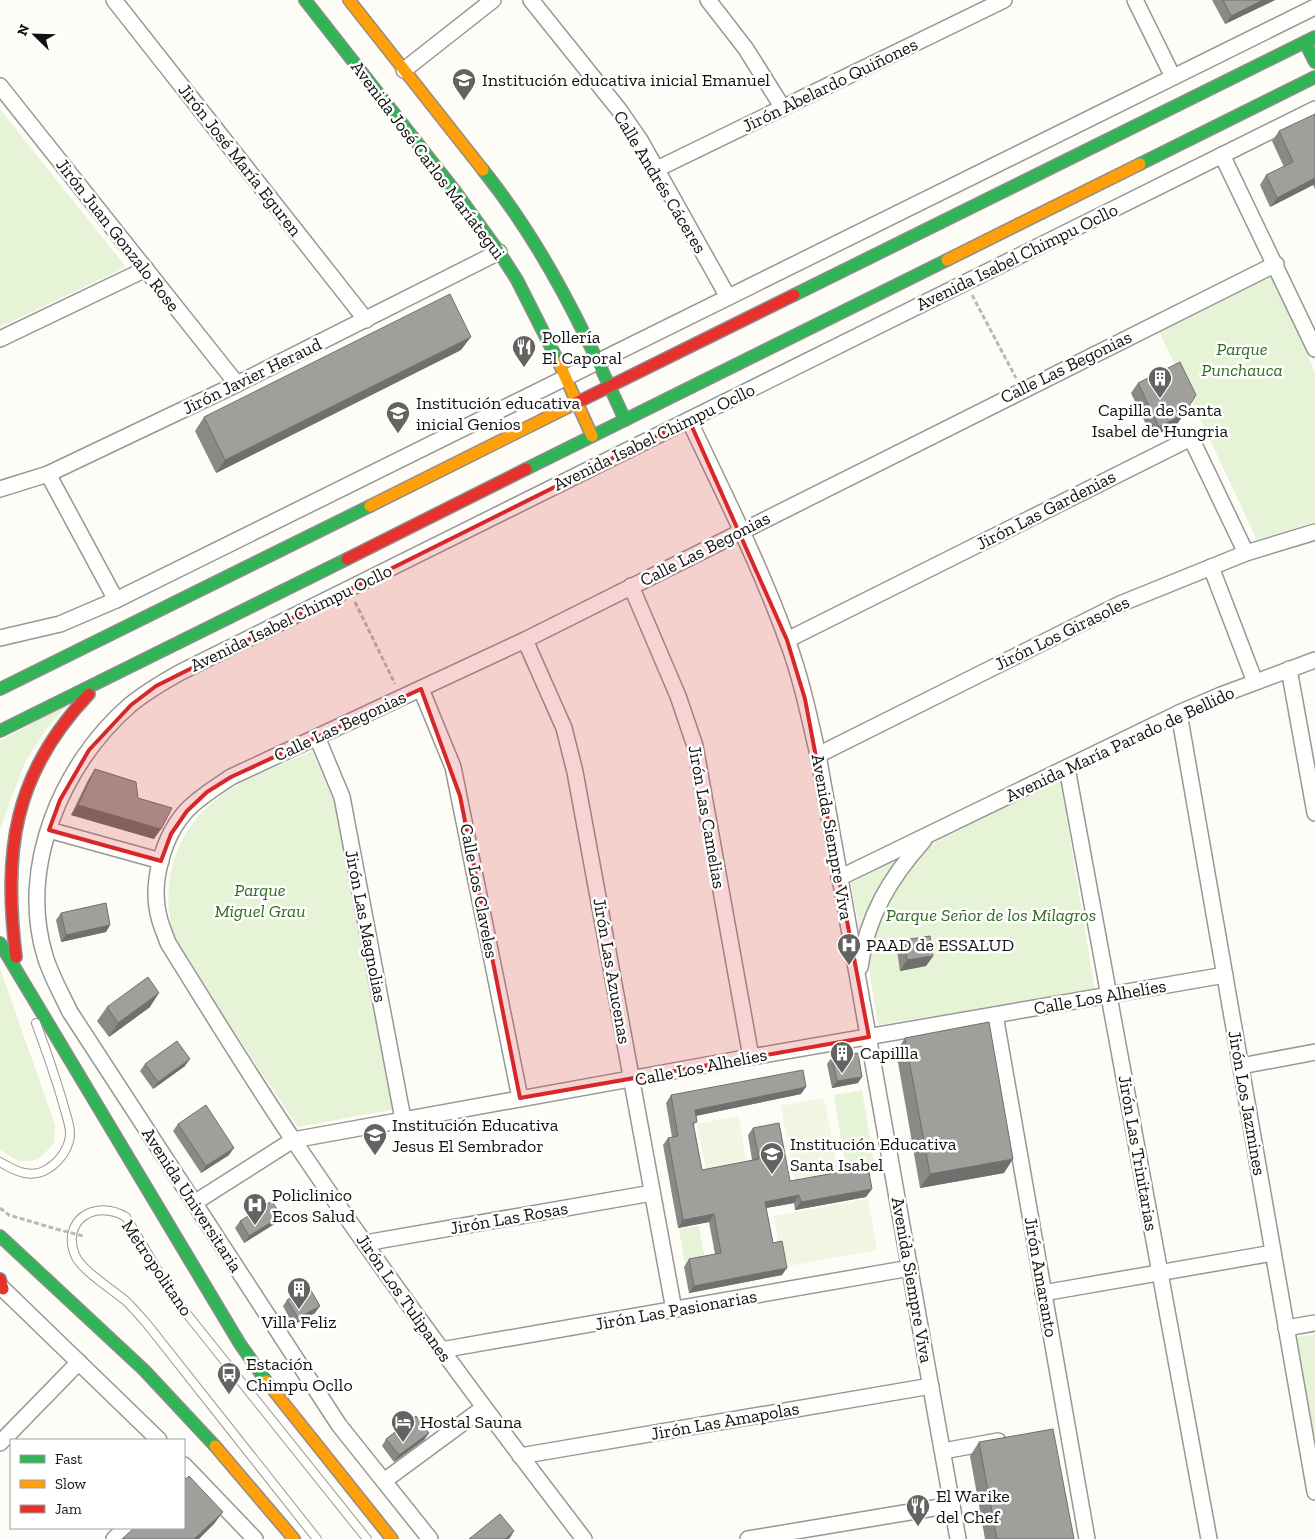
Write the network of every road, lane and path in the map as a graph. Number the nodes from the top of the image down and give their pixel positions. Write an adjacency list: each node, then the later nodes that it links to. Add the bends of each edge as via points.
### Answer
1 (114, 0): 26 (street, Jirón José María Eguren)
2 (305, 0): 21 (main road, Avenida José Carlos Maríategui)
3 (349, 0): 13 (main road, Avenida José Carlos Maríategui)
4 (493, 0): 13 (street)
5 (531, 0): 20 (street, Calle Andrés Cáceres, via 620,111)
6 (708, 0): 17 (street, via 746,48)
7 (1004, 0): 17 (street, Jirón Abelardo Quiñones)
8 (1135, 0): 14 (street)
9 (1315, 7): 10 (street)
10 (1293, 18): 11 (street); 14 (street)
11 (1310, 39): 12 (main road); 32 (main road)
12 (1315, 62)
13 (404, 70): 29 (main road, Avenida José Carlos Maríategui, via 533,238)
14 (1173, 77): 25 (street)
15 (1315, 77): 35 (main road, Avenida Isabel Chimpu Ocllo)
16 (0, 86): 23 (street, Jirón Juan Gonzalo Rose)
17 (783, 108): 20 (street, Jirón Abelardo Quiñones)
18 (1315, 109): 19 (street, Avenida Isabel Chimpu Ocllo)
19 (1222, 155): 22 (street); 24 (street, Avenida Isabel Chimpu Ocllo)
20 (657, 169): 25 (street, Calle Andrés Cáceres)
21 (500, 252): 26 (street, Jirón Javier Heraud); 30 (main road, Avenida José Carlos Maríategui)
22 (1276, 264): 28 (street); 33 (street, Calle Las Begonias)
23 (146, 269): 27 (street); 31 (street, Jirón Juan Gonzalo Rose)
24 (966, 282): 33 (path); 36 (street, Avenida Isabel Chimpu Ocllo)
25 (728, 297): 29 (street)
26 (366, 320): 31 (street, Jirón Javier Heraud)
27 (0, 339)
28 (1315, 349)
29 (599, 361): 30 (street); 32 (main road, Avenida José Carlos Maríategui)
30 (566, 377): 34 (main road, Avenida José Carlos Maríategui); 48 (street)
31 (237, 384): 40 (street, Jirón Javier Heraud)
32 (610, 386): 34 (main road); 35 (main road, Avenida José Carlos Maríategui)
33 (1022, 389): 42 (street, Calle Las Begonias)
34 (577, 403): 37 (main road, Avenida José Carlos Maríategui); 53 (main road)
35 (625, 420): 37 (main road, Avenida Isabel Chimpu Ocllo); 38 (street, Avenida José Carlos Maríategui)
36 (689, 420): 38 (street, Avenida Isabel Chimpu Ocllo); 42 (street, Avenida Siempre Viva)
37 (592, 436): 39 (street, Avenida José Carlos Maríategui); 56 (main road, Avenida Isabel Chimpu Ocllo)
38 (637, 446): 39 (street, Avenida Isabel Chimpu Ocllo)
39 (604, 462): 47 (street, Avenida Isabel Chimpu Ocllo)
40 (48, 474): 41 (street, Jirón Javier Heraud); 48 (street)
41 (0, 489)
42 (741, 531): 46 (street, Calle Las Begonias); 51 (street, Avenida Siempre Viva)
43 (1315, 532): 44 (street, Jirón Los Girasoles)
44 (1246, 553): 45 (street, Jirón Los Girasoles); 51 (street, Jirón Las Gardenias, via 1190,438)
45 (1211, 567): 57 (street); 64 (street, Jirón Los Girasoles, via 1120,604)
46 (631, 586): 50 (street, Calle Las Begonias); 79 (street, Jirón Las Camelias, via 678,696 695,746)
47 (348, 589): 60 (path); 67 (street, Avenida Isabel Chimpu Ocllo, via 181,672 130,705 90,750 60,800)
48 (116, 600): 49 (street, via 60,624)
49 (0, 638)
50 (525, 640): 59 (street, Calle Las Begonias); 81 (street, Jirón Las Azucenas, via 564,728 575,772)
51 (787, 640): 64 (street, Avenida Siempre Viva)
52 (1315, 660): 55 (street, Avenida María Parado de Bellido)
53 (54, 662): 54 (main road); 58 (main road)
54 (17, 668)
55 (1289, 669): 57 (street, Avenida María Parado de Bellido); 66 (street)
56 (109, 676): 62 (main road, Avenida Isabel Chimpu Ocllo); 74 (main road, via 79,702 44,745 20,790 12,814 3,861 3,903 7,932)
57 (1255, 682): 61 (street, Avenida María Parado de Bellido)
58 (0, 689)
59 (421, 689): 60 (street, Calle Las Begonias); 82 (street, Calle Los Claveles, via 453,767)
60 (402, 698): 63 (street, Calle Las Begonias)
61 (1179, 713): 65 (street, Avenida María Parado de Bellido); 72 (street, Jirón Los Jazmines)
62 (0, 731)
63 (317, 737): 69 (street, Calle Las Begonias, via 231,777 207,792 187,811 171,834); 83 (street, Jirón Las Magnolias, via 342,797)
64 (818, 754): 70 (street, Avenida Siempre Viva)
65 (1067, 768): 68 (street, Avenida María Parado de Bellido); 75 (street, Jirón Las Trinitarias)
66 (1315, 813)
67 (49, 830): 69 (street); 87 (street, Avenida Universitaria, via 40,870 37,905 42,946 52,977 70,1012)
68 (928, 835): 70 (street, Avenida María Parado de Bellido); 73 (street, Avenida María Parado de Bellido, via 900,868 878,904 863,945)
69 (161, 861): 84 (street, Jirón Los Tulipanes, via 156,896 168,942)
70 (839, 878): 73 (street, Avenida Siempre Viva)
71 (0, 943): 74 (main road, Avenida Universitaria)
72 (1225, 975): 75 (street, Calle Los Alhelíes); 80 (street, Jirón Los Jazmines)
73 (858, 978): 77 (street, Avenida Siempre Viva)
74 (25, 982): 85 (lane, via 70,1133 60,1159 48,1169 35,1174 19,1173); 119 (main road, Avenida Universitaria, via 240,1344)
75 (1109, 995): 76 (street, Calle Los Alhelíes); 94 (street, Jirón Las Trinitarias)
76 (994, 1015): 77 (street, Calle Los Alhelíes); 96 (street, Jirón Amaranto)
77 (869, 1037): 79 (street, Calle Los Alhelíes); 93 (street, Avenida Siempre Viva)
78 (1315, 1052): 80 (street)
79 (751, 1057): 81 (street, Calle Los Alhelíes)
80 (1241, 1066): 92 (street, Jirón Los Jazmines)
81 (632, 1080): 82 (street, Calle Los Alhelíes); 86 (street, Jirón Las Azucenas)
82 (520, 1098): 83 (street, Calle Los Alhelíes)
83 (404, 1119): 84 (street, Calle Los Alhelíes)
84 (293, 1140): 87 (street, Calle Los Alhelíes); 91 (street, Jirón Los Tulipanes)
85 (0, 1162)
86 (652, 1193): 91 (street, Jirón Las Rosas); 97 (street, Jirón Las Azucenas)
87 (194, 1203): 110 (street, Avenida Universitaria, via 340,1425)
88 (0, 1208): 90 (path, bridge, via 8,1215)
89 (0, 1236): 116 (main road, via 164,1390)
90 (83, 1236)
91 (365, 1243): 100 (street, Jirón Los Tulipanes)
92 (1273, 1253): 94 (street); 99 (street, Jirón Los Jazmines)
93 (910, 1268): 97 (street, Jirón Las Pasionarias); 102 (street, Avenida Siempre Viva)
94 (1160, 1273): 96 (street); 125 (street, Jirón Las Trinitarias)
95 (1, 1285): 101 (street)
96 (1044, 1293): 124 (street, Jirón Amaranto, via 1062,1430)
97 (674, 1310): 100 (street, Jirón Las Pasionarias)
98 (1315, 1323): 99 (street)
99 (1286, 1328): 111 (street, Jirón Los Jazmines)
100 (441, 1350): 103 (street, Jirón Los Tulipanes)
101 (79, 1362): 104 (street); 106 (street)
102 (931, 1386): 107 (street, Avenida Siempre Viva); 108 (street, Jirón Las Amapolas)
103 (483, 1408): 108 (street, Jirón Los Tulipanes); 110 (street)
104 (158, 1439)
105 (1010, 1439): 107 (street)
106 (0, 1443)
107 (942, 1451): 112 (street, Avenida Siempre Viva)
108 (520, 1456): 121 (street, Jirón Los Tulipanes)
109 (185, 1468): 115 (street)
110 (384, 1481): 120 (street, Avenida Universitaria)
111 (1315, 1492)
112 (952, 1505): 122 (street); 123 (street, Avenida Siempre Viva)
113 (124, 1529): 114 (street)
114 (114, 1539)
115 (255, 1539)
116 (294, 1539)
117 (318, 1539): 118 (lane, Metropolitano, via 147,1324 128,1303 81,1264 75,1255 72,1238 77,1223 88,1213 104,1208 126,1217 175,1299)
118 (367, 1539)
119 (392, 1539)
120 (430, 1539)
121 (584, 1539)
122 (748, 1539)
123 (958, 1539)
124 (1087, 1539)
125 (1209, 1539)

